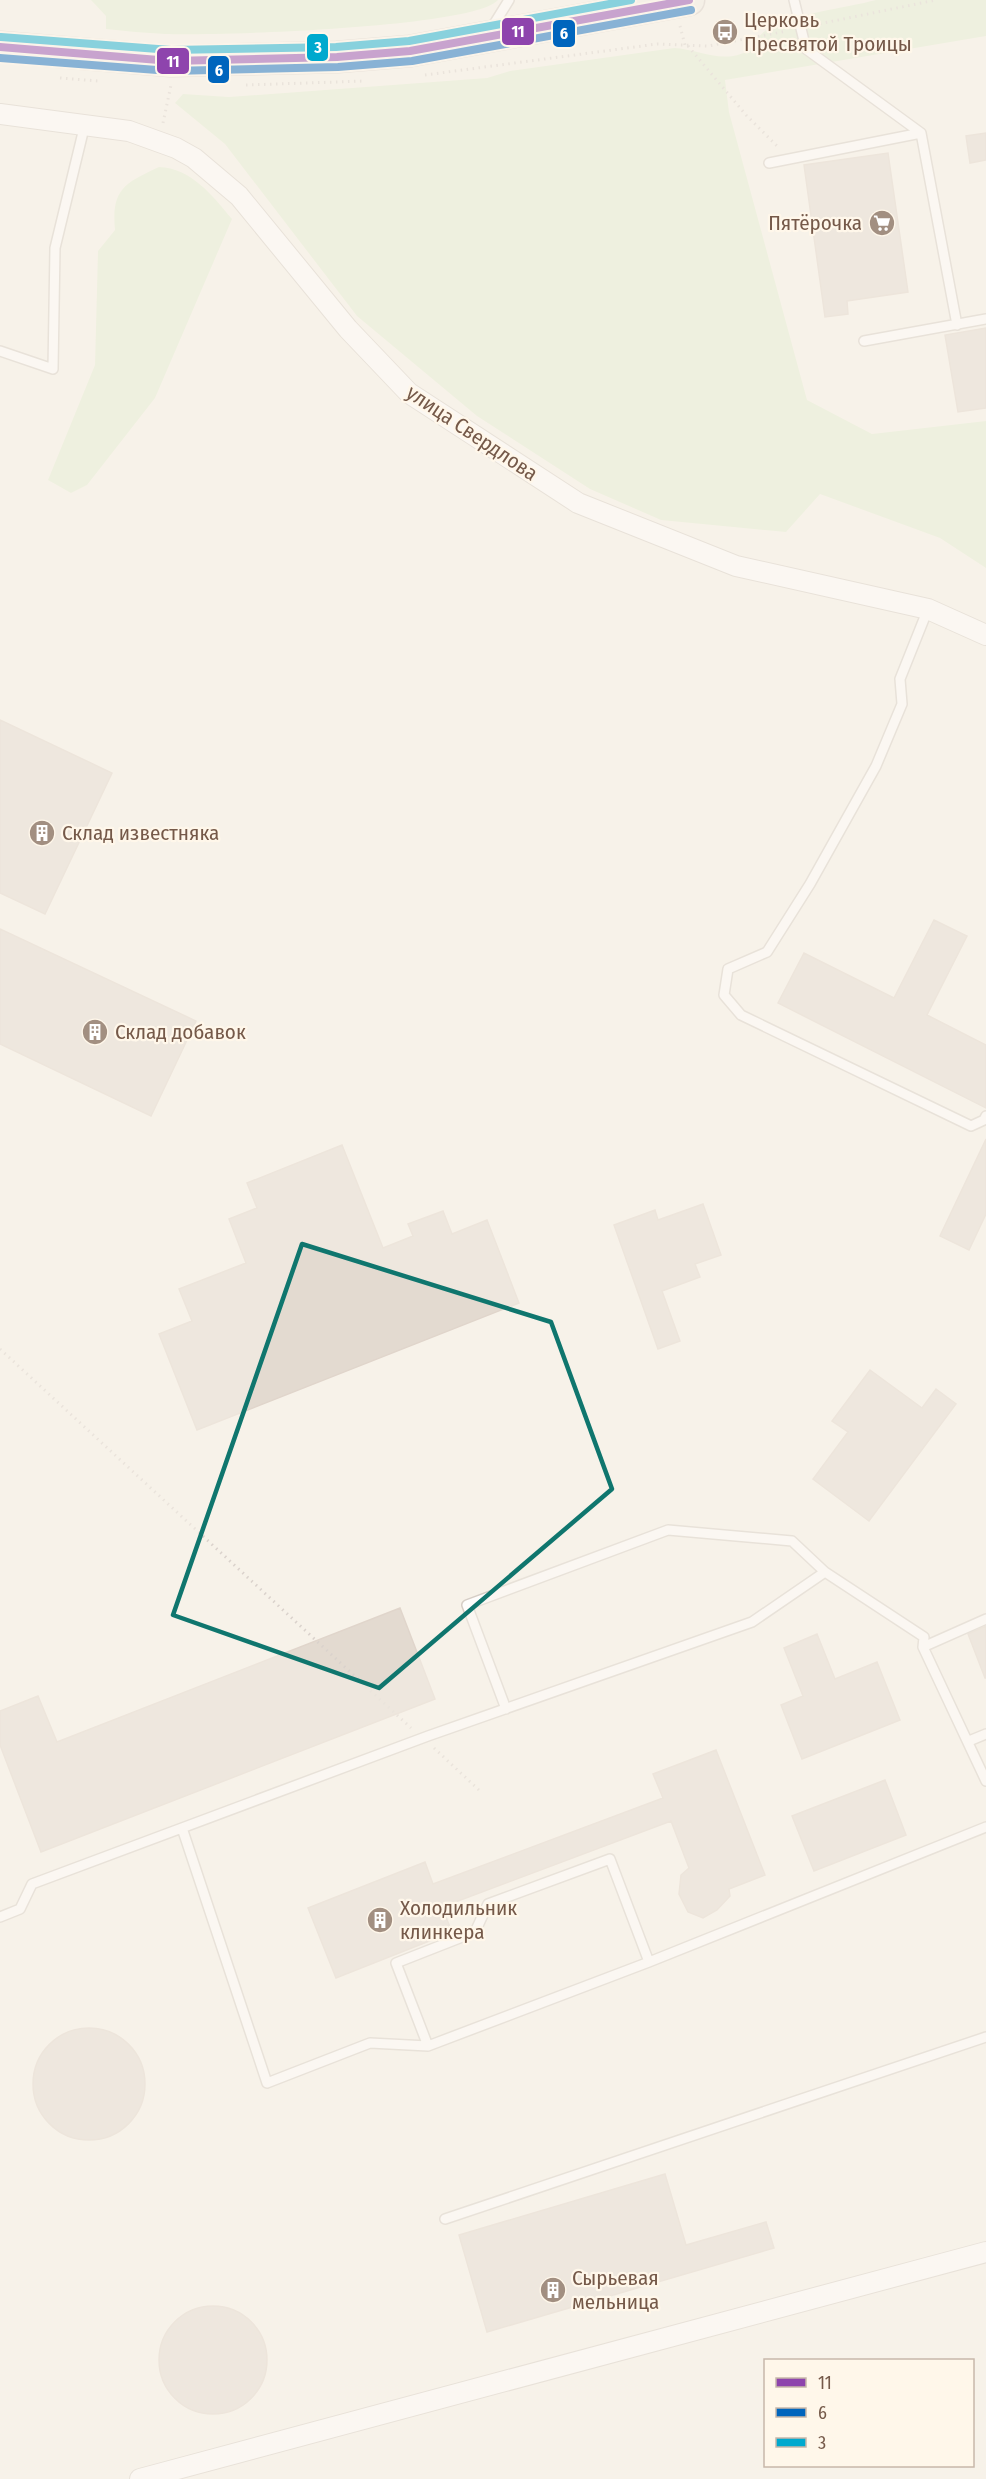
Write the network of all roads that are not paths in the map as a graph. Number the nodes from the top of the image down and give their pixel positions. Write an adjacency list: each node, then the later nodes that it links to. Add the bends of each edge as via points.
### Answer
1 (509, 0): 4 (lane)
2 (689, 0): 4 (main road)
3 (794, 0): 8 (lane, via 806,49)
4 (486, 37): 5 (main road, via 410,51 222,62)
5 (0, 47)
6 (0, 114): 7 (street, улица Свердлова)
7 (85, 124): 13 (lane, via 55,248 53,369); 14 (street, улица Свердлова, via 129,131 194,158 239,196 348,329 408,393 578,503 736,566)
8 (921, 133): 9 (lane); 11 (lane)
9 (769, 163)
10 (986, 319): 11 (lane)
11 (957, 325): 12 (lane)
12 (864, 341)
13 (0, 351)
14 (928, 609): 15 (street, улица Свердлова); 16 (lane, via 900,679 903,704 876,766 767,952 728,969 724,995 741,1015 971,1126)
15 (986, 635)
16 (986, 1116)
17 (825, 1572): 19 (lane, via 924,1637); 20 (lane, via 752,1622); 20 (lane, via 792,1541 668,1530 467,1605)
18 (986, 1619): 19 (lane)
19 (923, 1647): 22 (lane)
20 (506, 1709): 25 (lane)
21 (986, 1734): 22 (lane)
22 (969, 1741): 23 (lane)
23 (986, 1781)
24 (986, 1827): 27 (lane)
25 (182, 1828): 26 (lane, via 32,1884 20,1909); 29 (lane, via 267,2083 370,2043)
26 (0, 1917)
27 (649, 1962): 29 (lane); 29 (lane, via 610,1859 488,1904 475,1932 396,1962)
28 (986, 2037): 30 (lane)
29 (428, 2046)
30 (445, 2219)
31 (986, 2252): 32 (street)
32 (140, 2479)

